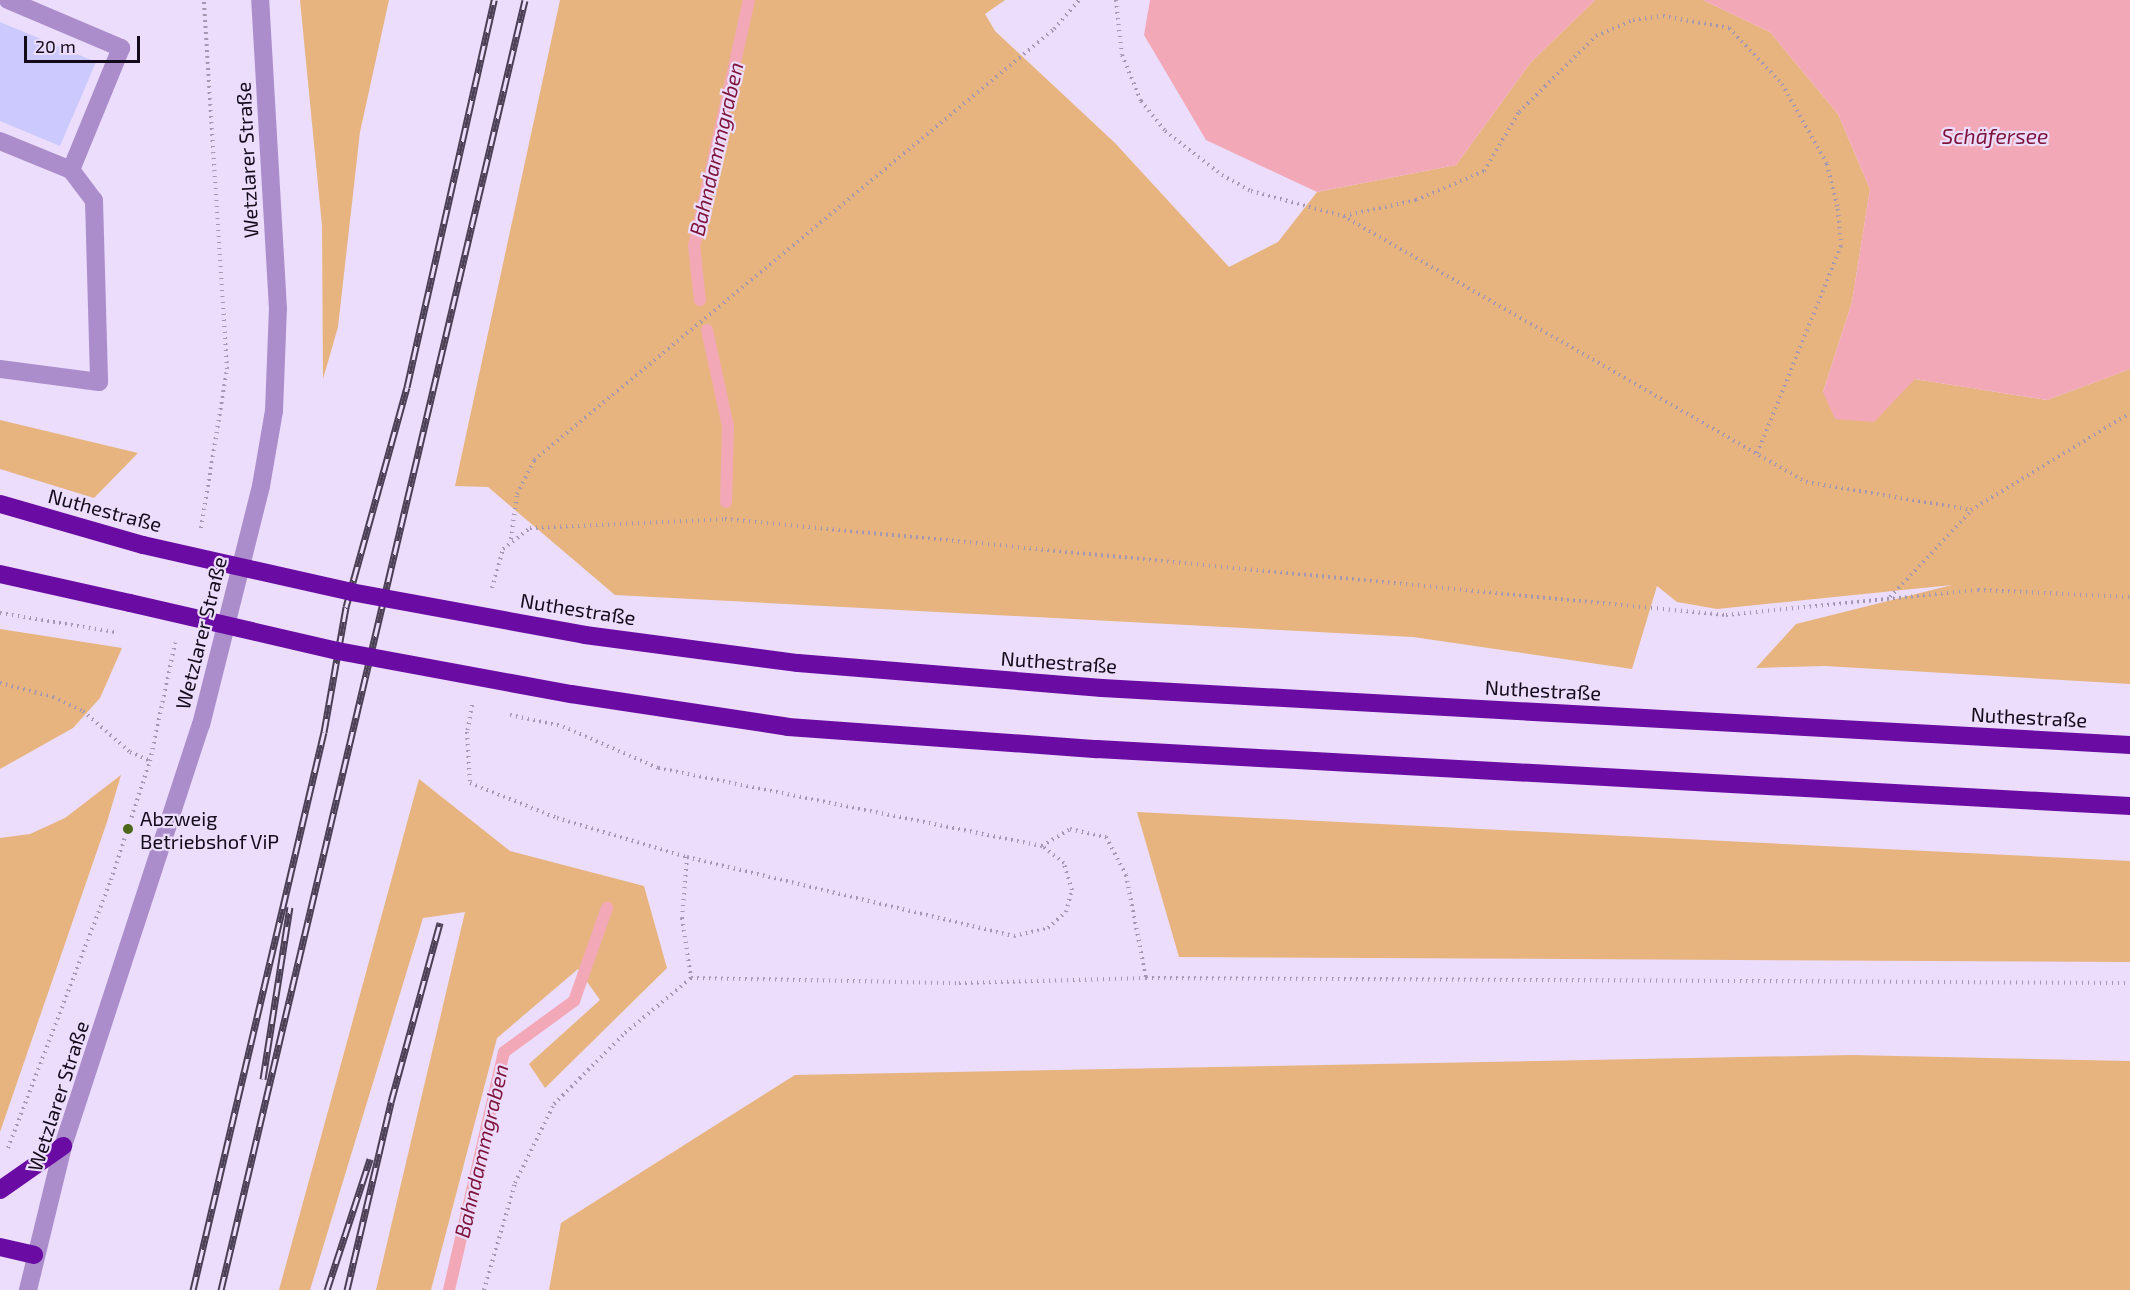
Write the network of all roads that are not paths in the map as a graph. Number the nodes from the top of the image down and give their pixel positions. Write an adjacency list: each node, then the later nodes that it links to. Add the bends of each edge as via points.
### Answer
1 (8, 0): 4 (street, via 121,48)
2 (260, 0): 10 (street, Wetzlarer Straße, via 278,309 274,411 261,486 201,725)
3 (0, 141): 4 (street)
4 (71, 170): 5 (street, via 94,200 99,382)
5 (0, 369)
6 (0, 504): 8 (highway, Nuthestraße, bridge, via 143,545 351,592 585,635 798,663 1102,688)
7 (0, 574): 9 (highway, bridge, via 338,651 571,694 800,728 1097,749)
8 (2130, 745)
9 (2130, 806)
10 (63, 1146): 11 (highway); 13 (street, Wetzlarer Straße)
11 (0, 1190)
12 (0, 1247): 13 (highway)
13 (34, 1255): 14 (street, Wetzlarer Straße)
14 (28, 1290)

